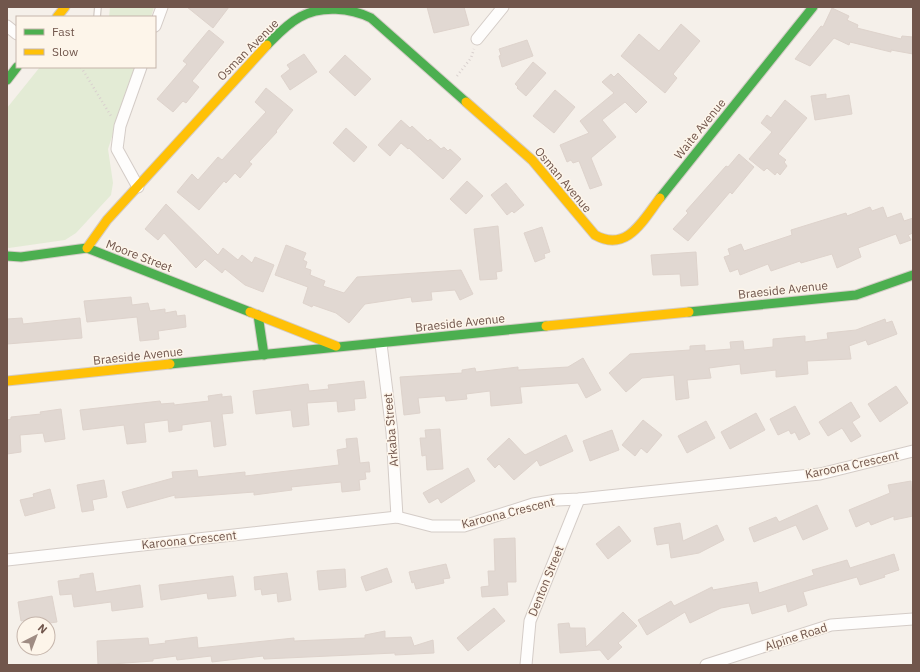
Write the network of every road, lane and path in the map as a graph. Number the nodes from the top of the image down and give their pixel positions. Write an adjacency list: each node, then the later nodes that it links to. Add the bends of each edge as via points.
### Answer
1 (65, 7): 5 (street)
2 (162, 7): 6 (street)
3 (503, 7): 9 (street)
4 (813, 7): 17 (street, Waite Avenue, via 635,230 619,241 610,242)
5 (58, 16)
6 (156, 23)
7 (7, 26): 8 (street)
8 (16, 33)
9 (477, 39): 14 (path, via 471,58)
10 (17, 68): 13 (street)
11 (82, 68): 15 (path, via 108,113)
12 (141, 68): 15 (street)
13 (7, 80)
14 (448, 86): 16 (street, Osman Avenue, via 371,18 359,12 343,10 314,11 292,22 258,53); 17 (street, Osman Avenue, via 532,160)
15 (121, 124): 16 (street, via 117,149)
16 (138, 187): 18 (street, Osman Avenue, via 107,220)
17 (595, 235)
18 (88, 248): 19 (street, Moore Street, via 21,257); 21 (street, Moore Street)
19 (7, 256)
20 (913, 275): 22 (street, Braeside Avenue, via 856,295)
21 (258, 315): 23 (street, Moore Street); 24 (street)
22 (381, 344): 23 (street, Braeside Avenue); 28 (street, Arkaba Street, via 392,432)
23 (340, 347): 24 (street, Braeside Avenue)
24 (264, 355): 25 (street, Braeside Avenue)
25 (7, 381)
26 (913, 452): 27 (street, Karoona Crescent, via 820,474)
27 (579, 499): 28 (street, Karoona Crescent, via 532,504 464,526 432,526); 31 (street, Denton Street, via 530,621)
28 (397, 517): 29 (street, Karoona Crescent)
29 (7, 560)
30 (913, 619): 32 (street, Alpine Road, via 831,625)
31 (526, 665)
32 (706, 665)

